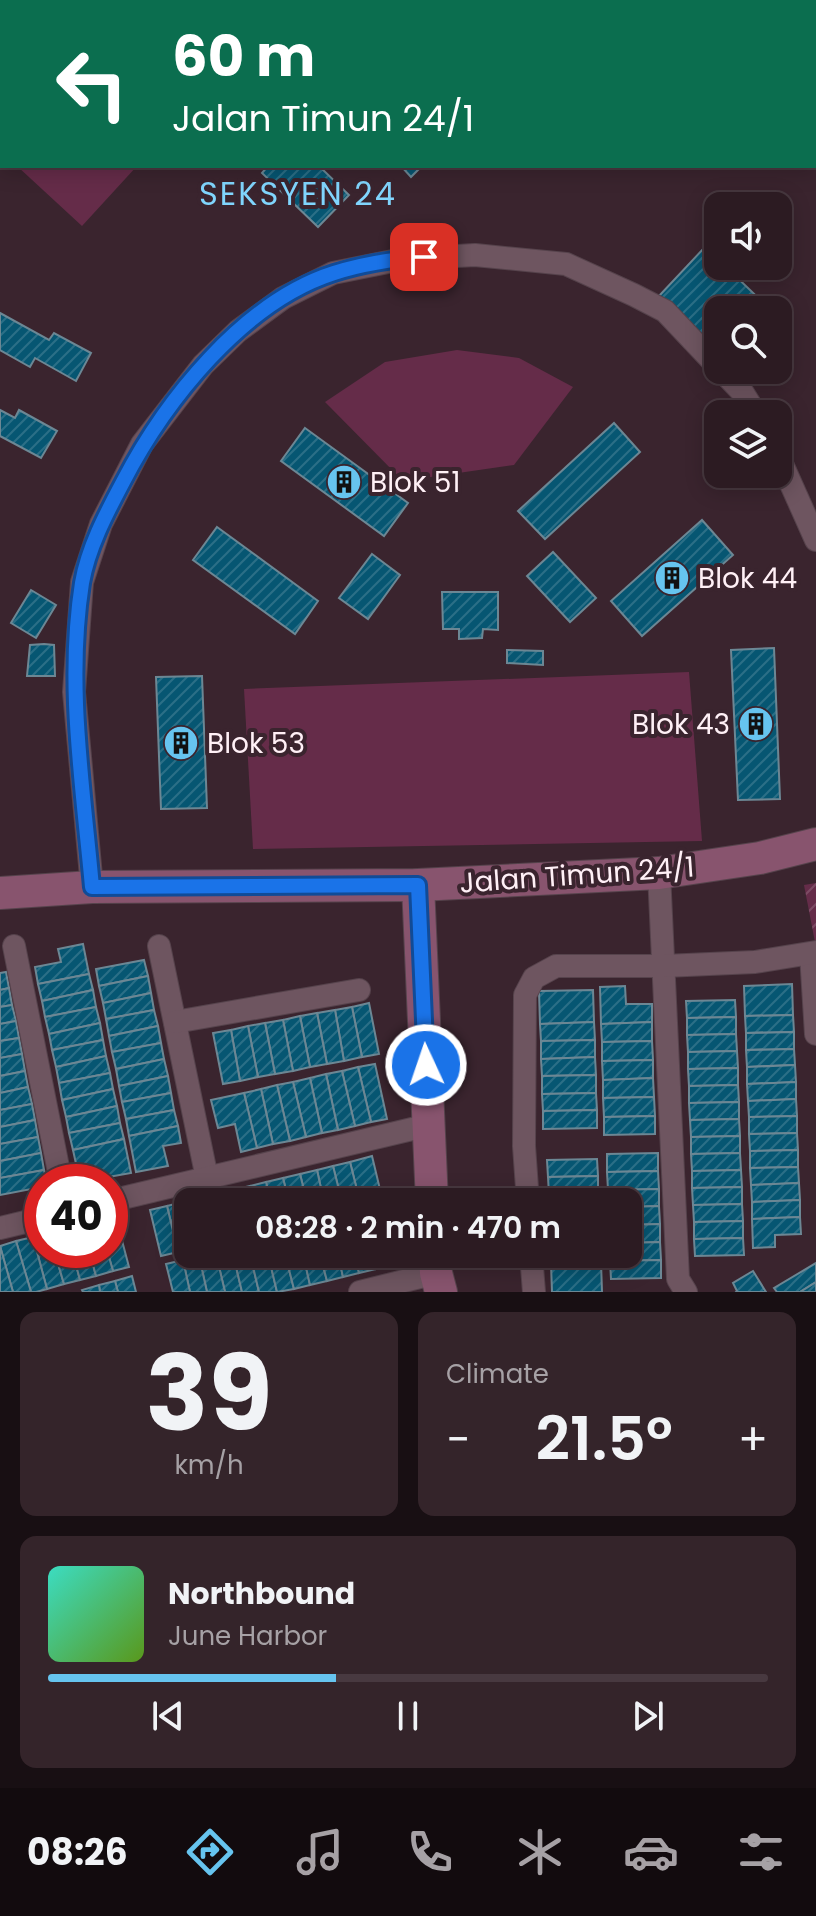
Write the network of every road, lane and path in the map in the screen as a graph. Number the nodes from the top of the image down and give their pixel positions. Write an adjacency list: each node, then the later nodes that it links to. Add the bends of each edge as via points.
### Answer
1 (704, 353): 9 (street, via 665,311 566,264 475,255 403,259 333,273 283,298 238,331 203,365 142,444 101,524 82,582 74,692)
2 (734, 384): 3 (street)
3 (747, 400)
4 (792, 486): 5 (street)
5 (816, 540)
6 (816, 844): 7 (street, Jalan Timun 24/1)
7 (659, 873): 8 (street, Jalan Timun 24/1); 14 (street)
8 (418, 885): 9 (street, Jalan Timun 24/1); 18 (street)
9 (92, 887): 10 (street, Jalan Timun 24/1)
10 (0, 893)
11 (14, 946): 19 (street)
12 (159, 946): 16 (street)
13 (814, 953): 14 (street); 17 (street)
14 (664, 966): 22 (street, via 556,966 534,978 525,995); 30 (street, via 678,1279)
15 (359, 990): 16 (street)
16 (175, 1022): 20 (street)
17 (816, 1034)
18 (429, 1125): 20 (street); 21 (street)
19 (57, 1164)
20 (207, 1178): 23 (street)
21 (431, 1188)
22 (527, 1188)
23 (128, 1197)
24 (24, 1222): 25 (street)
25 (0, 1228)
26 (532, 1268): 29 (street)
27 (437, 1273): 28 (street)
28 (360, 1292)
29 (534, 1292)
30 (686, 1292)

